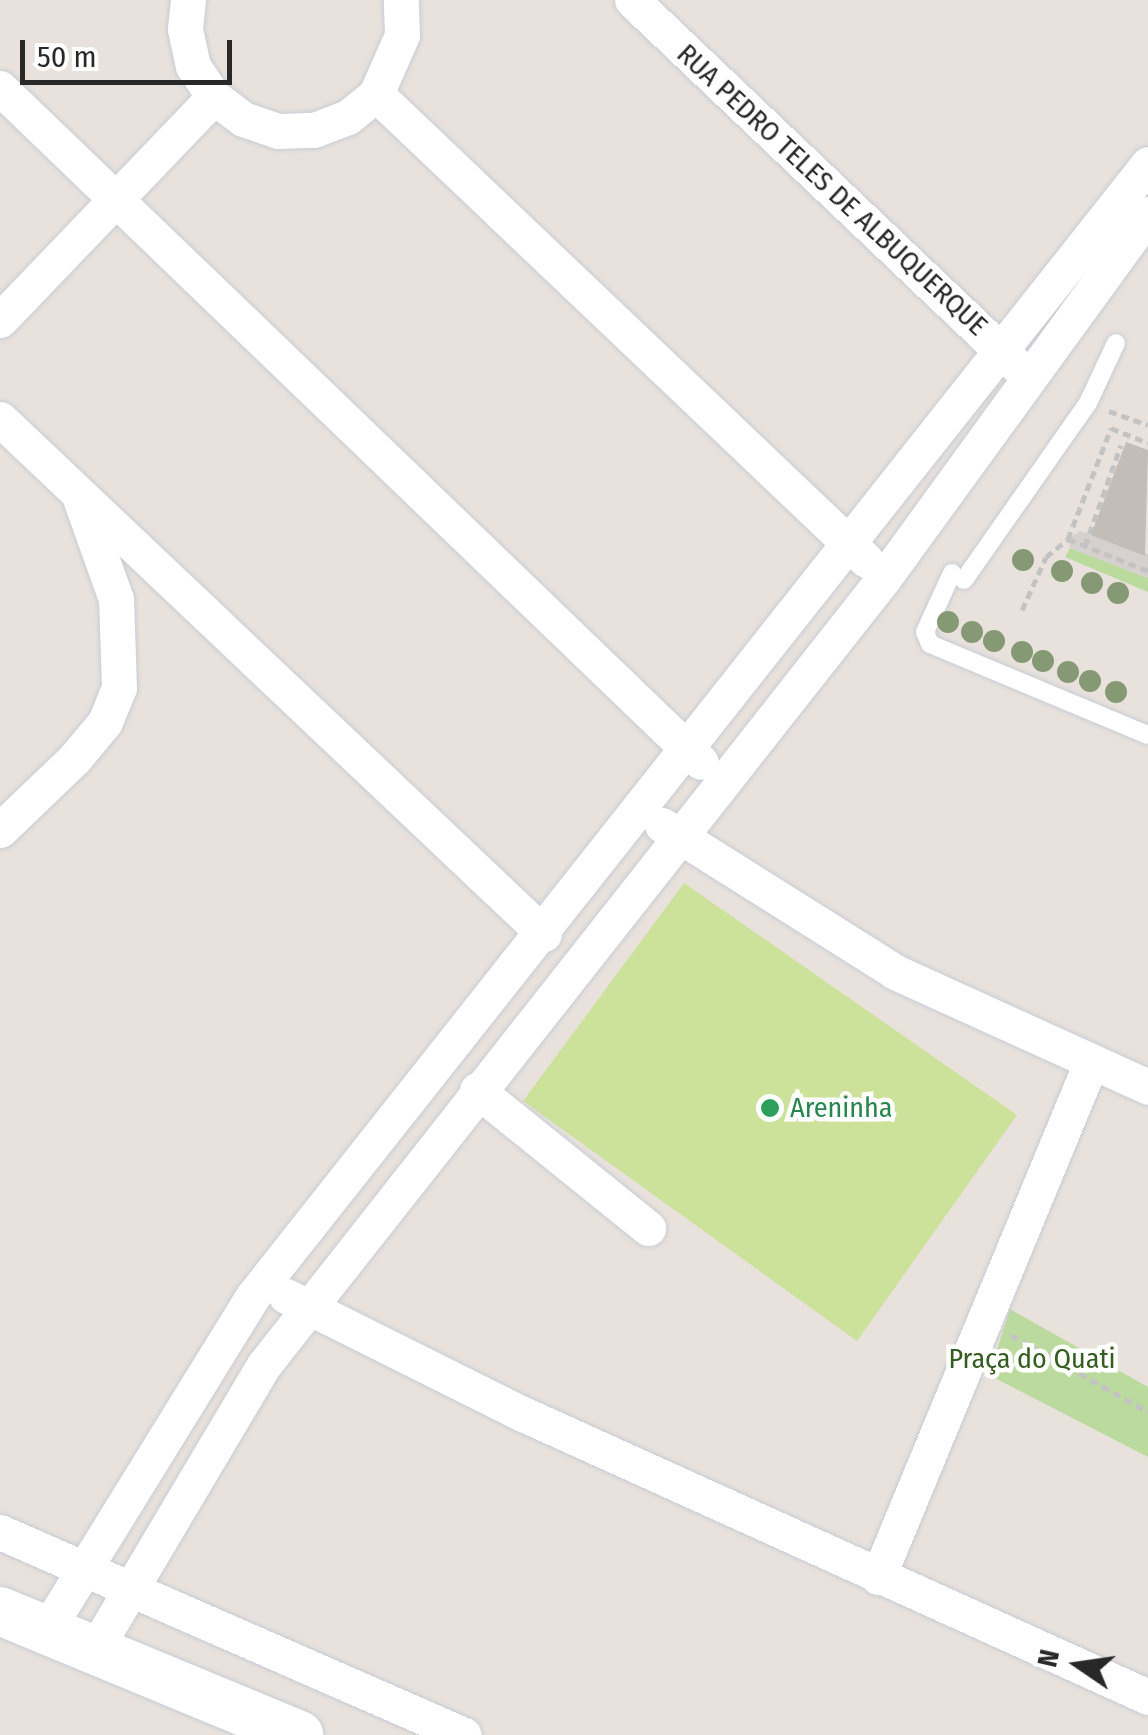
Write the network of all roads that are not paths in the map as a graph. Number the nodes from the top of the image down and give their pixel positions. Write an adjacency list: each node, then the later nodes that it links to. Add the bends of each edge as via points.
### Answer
1 (188, 0): 6 (street, via 185,30 193,66)
2 (401, 0): 5 (street, via 402,34)
3 (632, 0): 12 (street, RUA PEDRO TELES DE ALBUQUERQUE)
4 (0, 88): 8 (street)
5 (376, 94): 6 (street, via 348,117 314,130 278,130 243,119); 16 (street)
6 (214, 97): 8 (street)
7 (1148, 164): 12 (street)
8 (114, 203): 10 (street); 19 (street)
9 (1148, 214): 13 (street)
10 (0, 320)
11 (1116, 343): 18 (lane, via 1088,403 958,577 925,632 930,644)
12 (1000, 349): 13 (street, RUA PEDRO TELES DE ALBUQUERQUE); 16 (street)
13 (1030, 380): 17 (street)
14 (0, 418): 15 (street)
15 (75, 486): 22 (street, via 116,599 119,688 105,722 75,758); 24 (street)
16 (852, 546): 17 (street); 19 (street)
17 (884, 578): 20 (street)
18 (1148, 735)
19 (686, 748): 20 (street); 21 (street)
20 (720, 780): 23 (street)
21 (643, 805): 23 (street); 24 (street)
22 (0, 830)
23 (676, 839): 25 (street, via 895,972); 27 (street)
24 (544, 934): 29 (street)
25 (1090, 1065): 26 (street); 33 (street)
26 (1148, 1087)
27 (477, 1090): 28 (street); 30 (street)
28 (648, 1228)
29 (264, 1282): 30 (street); 32 (street)
30 (306, 1308): 33 (street); 34 (street, via 264,1365)
31 (0, 1532): 32 (street)
32 (84, 1570): 34 (street); 36 (street)
33 (878, 1578): 38 (street)
34 (131, 1589): 37 (street); 40 (street)
35 (0, 1611): 36 (main road)
36 (46, 1631): 37 (main road)
37 (94, 1651): 39 (main road)
38 (1148, 1697)
39 (299, 1735)
40 (464, 1735)

